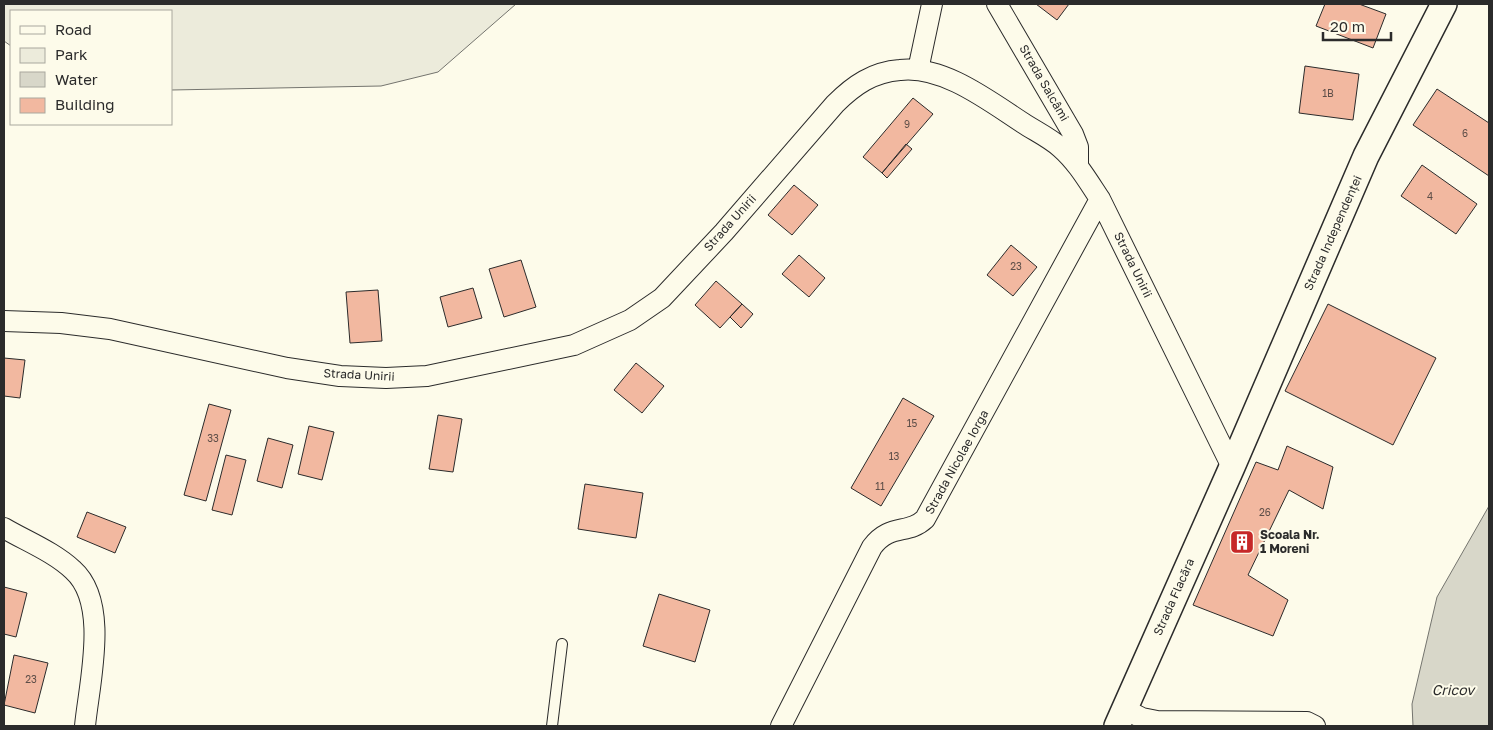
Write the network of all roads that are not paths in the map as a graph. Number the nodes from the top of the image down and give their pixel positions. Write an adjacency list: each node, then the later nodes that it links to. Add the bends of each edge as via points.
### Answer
1 (932, 4): 4 (street)
2 (1444, 4): 8 (street, Strada Independenței, via 1366,156)
3 (1006, 8): 5 (street, Strada Salcâmi, via 1073,134 1078,147)
4 (918, 70): 5 (street, Strada Unirii, via 963,84 1060,147); 7 (street, Strada Unirii, via 873,76 852,87 662,298 630,320 574,345 427,376 386,378 340,376 287,368 110,329)
5 (1078, 166): 6 (street, Strada Unirii)
6 (1100, 199): 8 (street, Strada Unirii); 14 (street, Strada Nicolae Iorga, via 925,519 918,525 892,530 872,547)
7 (4, 321)
8 (1232, 467): 11 (street, Strada Flacăra)
9 (4, 528): 12 (street, via 74,570 87,590 95,636)
10 (562, 644): 13 (lane)
11 (1120, 717): 15 (street, via 1157,721 1308,722)
12 (85, 726)
13 (552, 726)
14 (781, 726)
15 (1315, 726)

